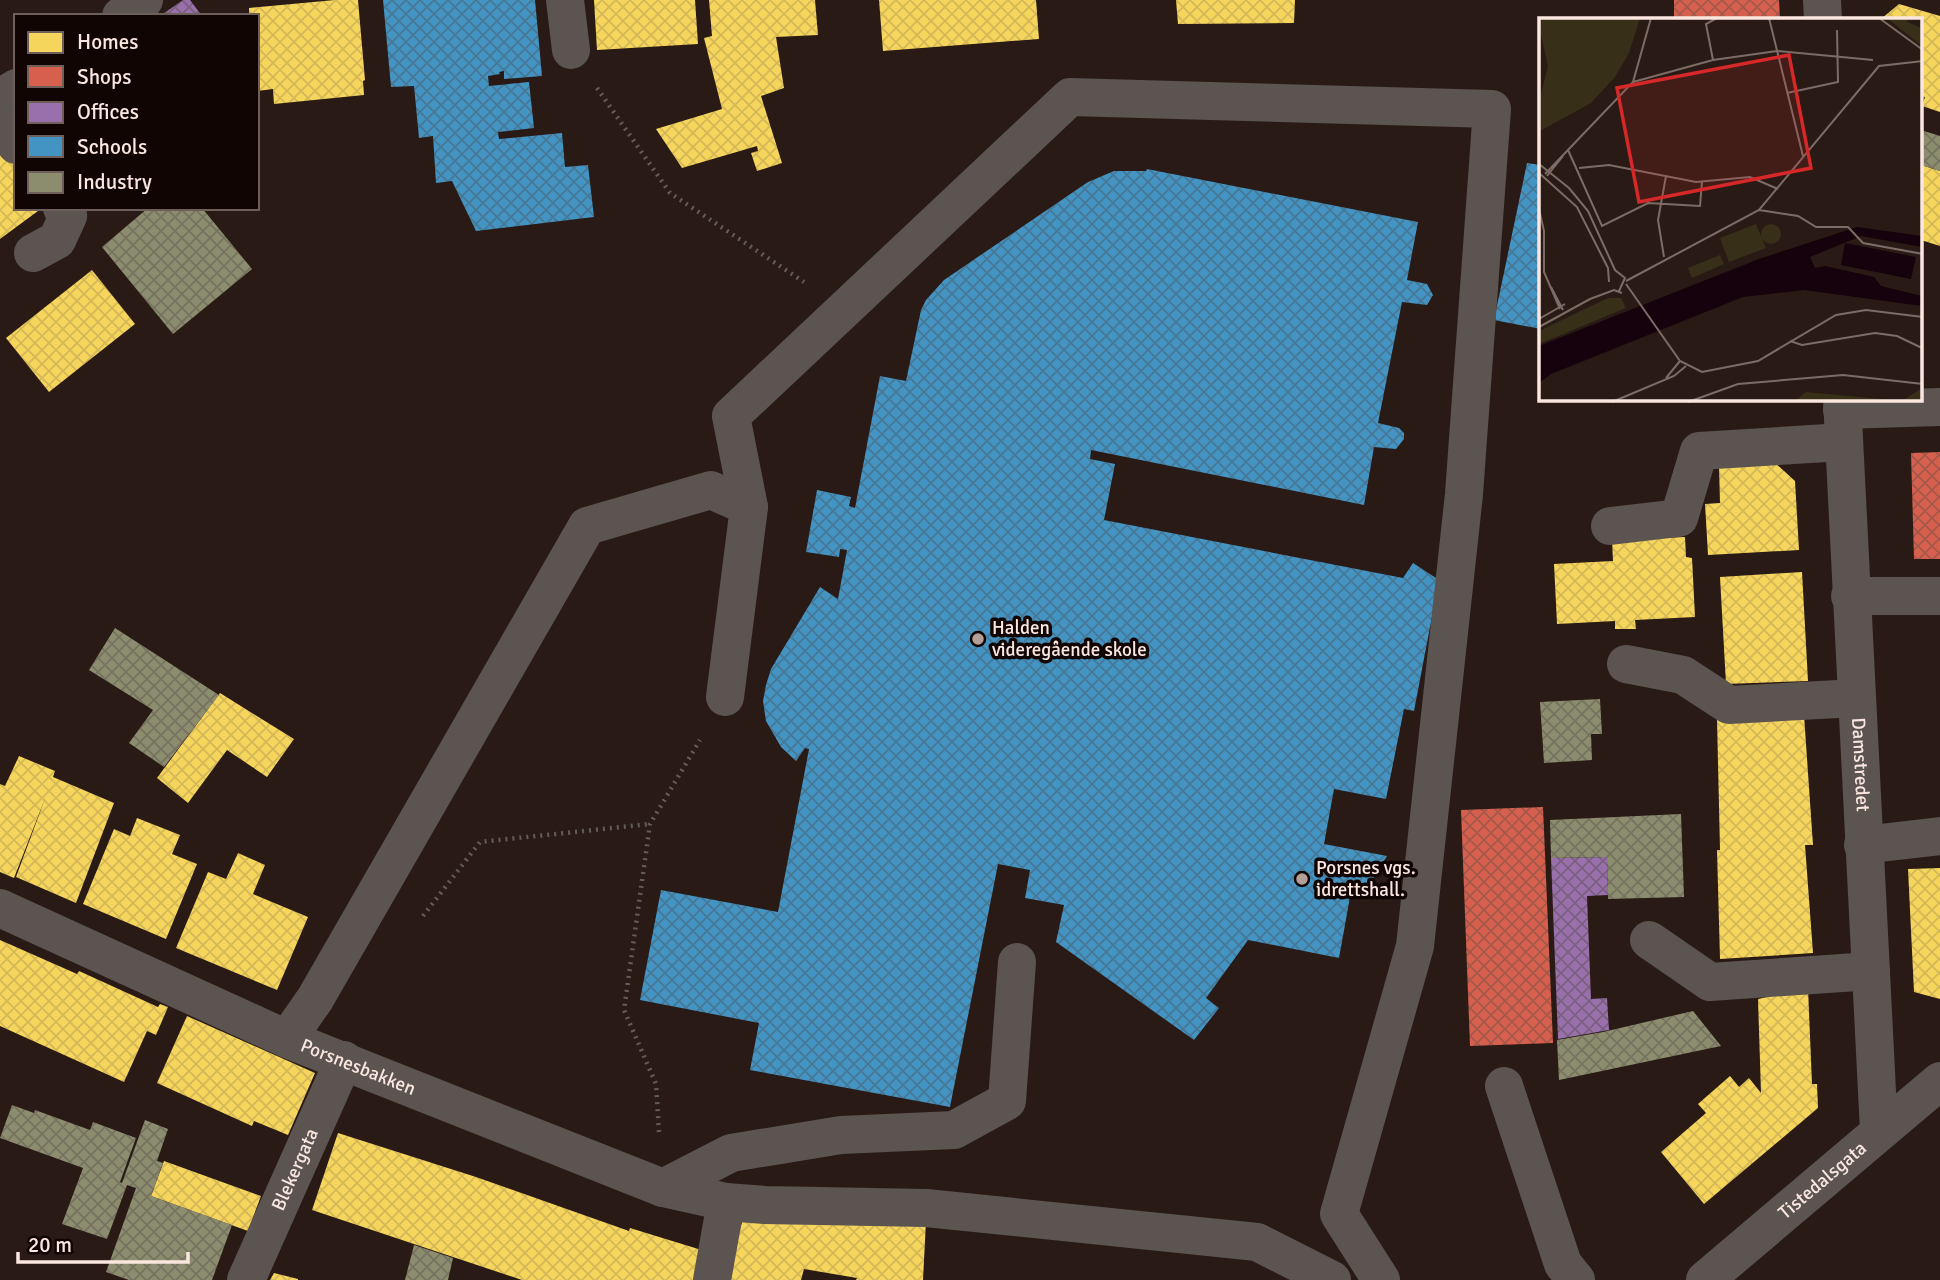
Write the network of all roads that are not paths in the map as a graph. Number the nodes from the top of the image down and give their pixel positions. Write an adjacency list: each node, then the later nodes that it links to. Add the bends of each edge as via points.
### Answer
1 (144, 0): 4 (street)
2 (565, 0): 6 (street)
3 (1822, 0): 5 (street)
4 (124, 14)
5 (1823, 18)
6 (571, 50)
7 (0, 124): 8 (street)
8 (14, 142)
9 (64, 210): 10 (street, via 68,216 57,240)
10 (33, 253)
11 (1940, 407): 12 (street)
12 (1842, 417): 14 (street, via 1699,451 1679,518); 15 (street, Damstredet)
13 (749, 507): 18 (street); 26 (street, via 711,490 587,526 315,999); 36 (street, via 731,416 1070,97 1492,108 1464,494 1415,946 1339,1214)
14 (1611, 526)
15 (1850, 596): 16 (street); 19 (street, Damstredet)
16 (1940, 596)
17 (1626, 664): 19 (street, via 1683,675 1729,705)
18 (726, 697)
19 (1856, 698): 21 (street, Damstredet)
20 (1940, 836): 21 (street)
21 (1863, 845): 25 (street, Damstredet)
22 (0, 908): 26 (street, Porsnesbakken)
23 (1649, 940): 25 (street, via 1710,982)
24 (1017, 962): 31 (street, via 1007,1101 954,1130 841,1135 732,1153)
25 (1871, 971): 30 (street, Damstredet)
26 (287, 1039): 27 (street, Porsnesbakken)
27 (344, 1060): 31 (street, Porsnesbakken); 33 (street, Blekergata)
28 (1940, 1081): 30 (street, Tistedalsgata)
29 (1504, 1086): 37 (street, via 1563,1264)
30 (1879, 1131): 38 (street, Tistedalsgata)
31 (663, 1188): 32 (street, Porsnesbakken)
32 (726, 1202): 34 (street); 35 (street, Porsnesbakken, via 926,1208 1256,1242)
33 (246, 1280)
34 (712, 1280)
35 (1332, 1280)
36 (1381, 1280)
37 (1576, 1280)
38 (1706, 1280)

